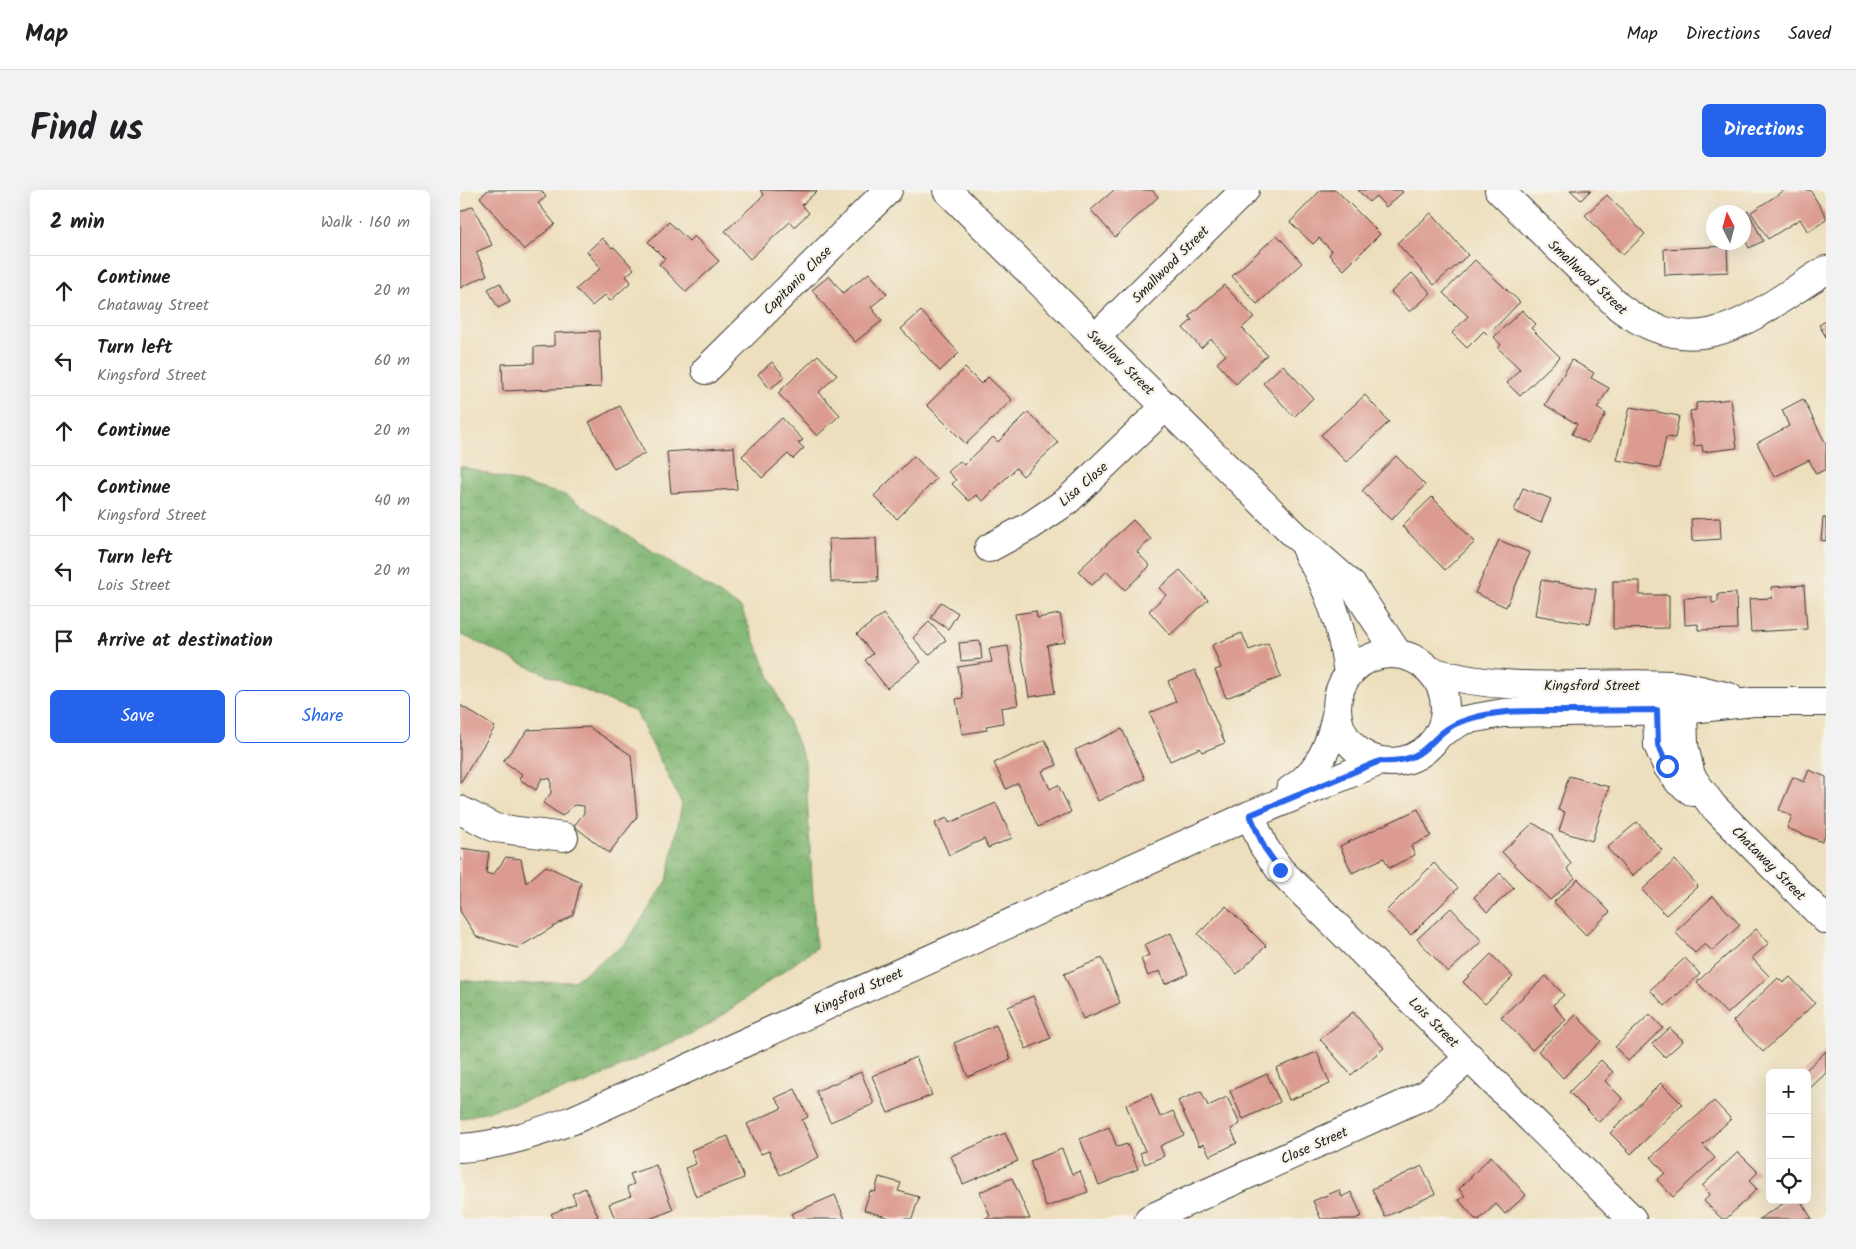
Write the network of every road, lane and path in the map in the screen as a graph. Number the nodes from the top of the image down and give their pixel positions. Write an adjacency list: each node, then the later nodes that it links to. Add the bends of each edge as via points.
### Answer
1 (888, 190): 7 (street, Capitanio Close)
2 (947, 190): 6 (street, Swallow Street)
3 (1245, 190): 6 (street, Smallwood Street)
4 (1499, 190): 5 (street, Smallwood Street, via 1619,307 1649,326 1680,336 1726,330)
5 (1826, 270)
6 (1096, 338): 8 (street, Swallow Street)
7 (706, 370)
8 (1166, 406): 9 (street, Swallow Street); 10 (street, Lisa Close, via 1067,501)
9 (1295, 535): 11 (street, Swallow Street, via 1353,586); 13 (street, Swallow Street, via 1319,573 1335,610)
10 (989, 548)
11 (1398, 654): 12 (street, via 1416,659); 13 (street, via 1379,655 1362,662)
12 (1431, 670): 14 (street, Kingsford Street, via 1475,682 1508,685); 19 (street, via 1446,701 1445,718)
13 (1348, 675): 17 (street, via 1339,691)
14 (1671, 685): 15 (street, Kingsford Street); 18 (street, Chataway Street)
15 (1753, 702): 16 (street, Kingsford Street); 18 (street, Kingsford Street)
16 (1826, 702)
17 (1337, 710): 20 (street, via 1341,728 1350,744 1364,755); 22 (street, Kingsford Street, via 1330,742 1315,768 1299,785)
18 (1670, 710): 19 (street, Kingsford Street, via 1498,713 1464,720); 24 (street, Chataway Street, via 1691,776 1712,805)
19 (1439, 734): 20 (street, via 1428,748 1414,757 1397,762)
20 (1380, 761): 22 (street, Kingsford Street)
21 (460, 810): 23 (street, via 495,828)
22 (1250, 815): 25 (street, Lois Street, via 1264,847 1280,870); 26 (street, Kingsford Street, via 573,1120 527,1136 480,1147)
23 (564, 837)
24 (1826, 920)
25 (1470, 1057): 27 (street, Close Street, via 1427,1094); 28 (street, Lois Street)
26 (460, 1148)
27 (1149, 1219)
28 (1632, 1219)

